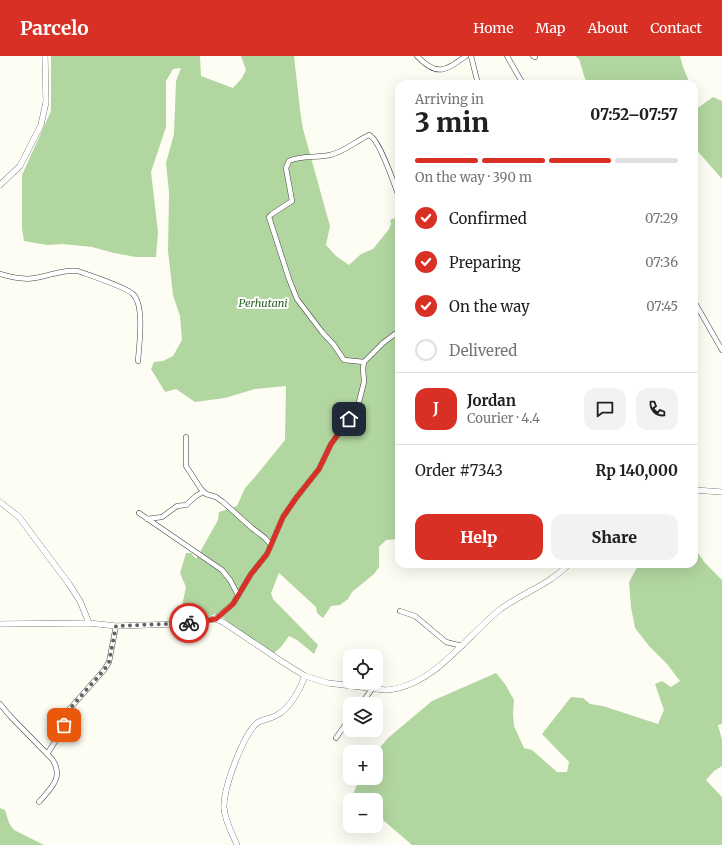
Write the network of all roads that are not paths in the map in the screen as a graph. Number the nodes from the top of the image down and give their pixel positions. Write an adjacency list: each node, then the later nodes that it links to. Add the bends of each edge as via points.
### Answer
1 (45, 56): 8 (street, via 46,102 41,125 20,166)
2 (417, 56): 3 (street, via 428,67 442,70)
3 (466, 56)
4 (471, 56): 6 (street)
5 (507, 56): 7 (street)
6 (477, 80)
7 (521, 80)
8 (0, 185)
9 (395, 187): 15 (street, via 381,151 374,138 369,135 332,155 289,161 286,168 292,201 270,217 297,298 344,360)
10 (0, 274): 14 (street, via 32,279 72,270 129,291 136,299 140,315)
11 (698, 308): 13 (street)
12 (395, 337): 15 (street, via 383,343)
13 (722, 350)
14 (138, 361)
15 (364, 362): 23 (street, via 364,382 354,412 331,444 319,469 283,517)
16 (186, 437): 18 (street, via 186,466)
17 (698, 490): 19 (street)
18 (203, 492): 22 (street, via 186,505 177,506 162,517); 23 (street, via 223,502)
19 (722, 492)
20 (0, 502): 30 (street, via 19,517 69,584 80,601)
21 (139, 513): 22 (street)
22 (147, 519): 25 (street, via 222,570)
23 (271, 546): 25 (street)
24 (565, 568): 33 (street, via 548,582 499,610)
25 (238, 595): 27 (street)
26 (400, 611): 33 (street, via 415,616 446,642)
27 (223, 614): 28 (street); 29 (street)
28 (216, 619): 29 (street); 32 (street, via 179,624)
29 (223, 622): 34 (street)
30 (89, 623): 31 (street); 32 (street)
31 (0, 624)
32 (116, 626): 41 (street, via 109,662 66,713 62,732)
33 (462, 646): 36 (street, via 438,667 414,682 392,690)
34 (305, 676): 35 (street); 43 (street, via 283,711 261,721 253,728 235,762 225,794 224,808 227,823)
35 (343, 685)
36 (372, 689): 37 (street)
37 (366, 697)
38 (0, 704): 41 (street)
39 (343, 728): 40 (street)
40 (336, 738)
41 (47, 754): 42 (street, via 57,766 56,779 53,787)
42 (39, 802)
43 (237, 845)

